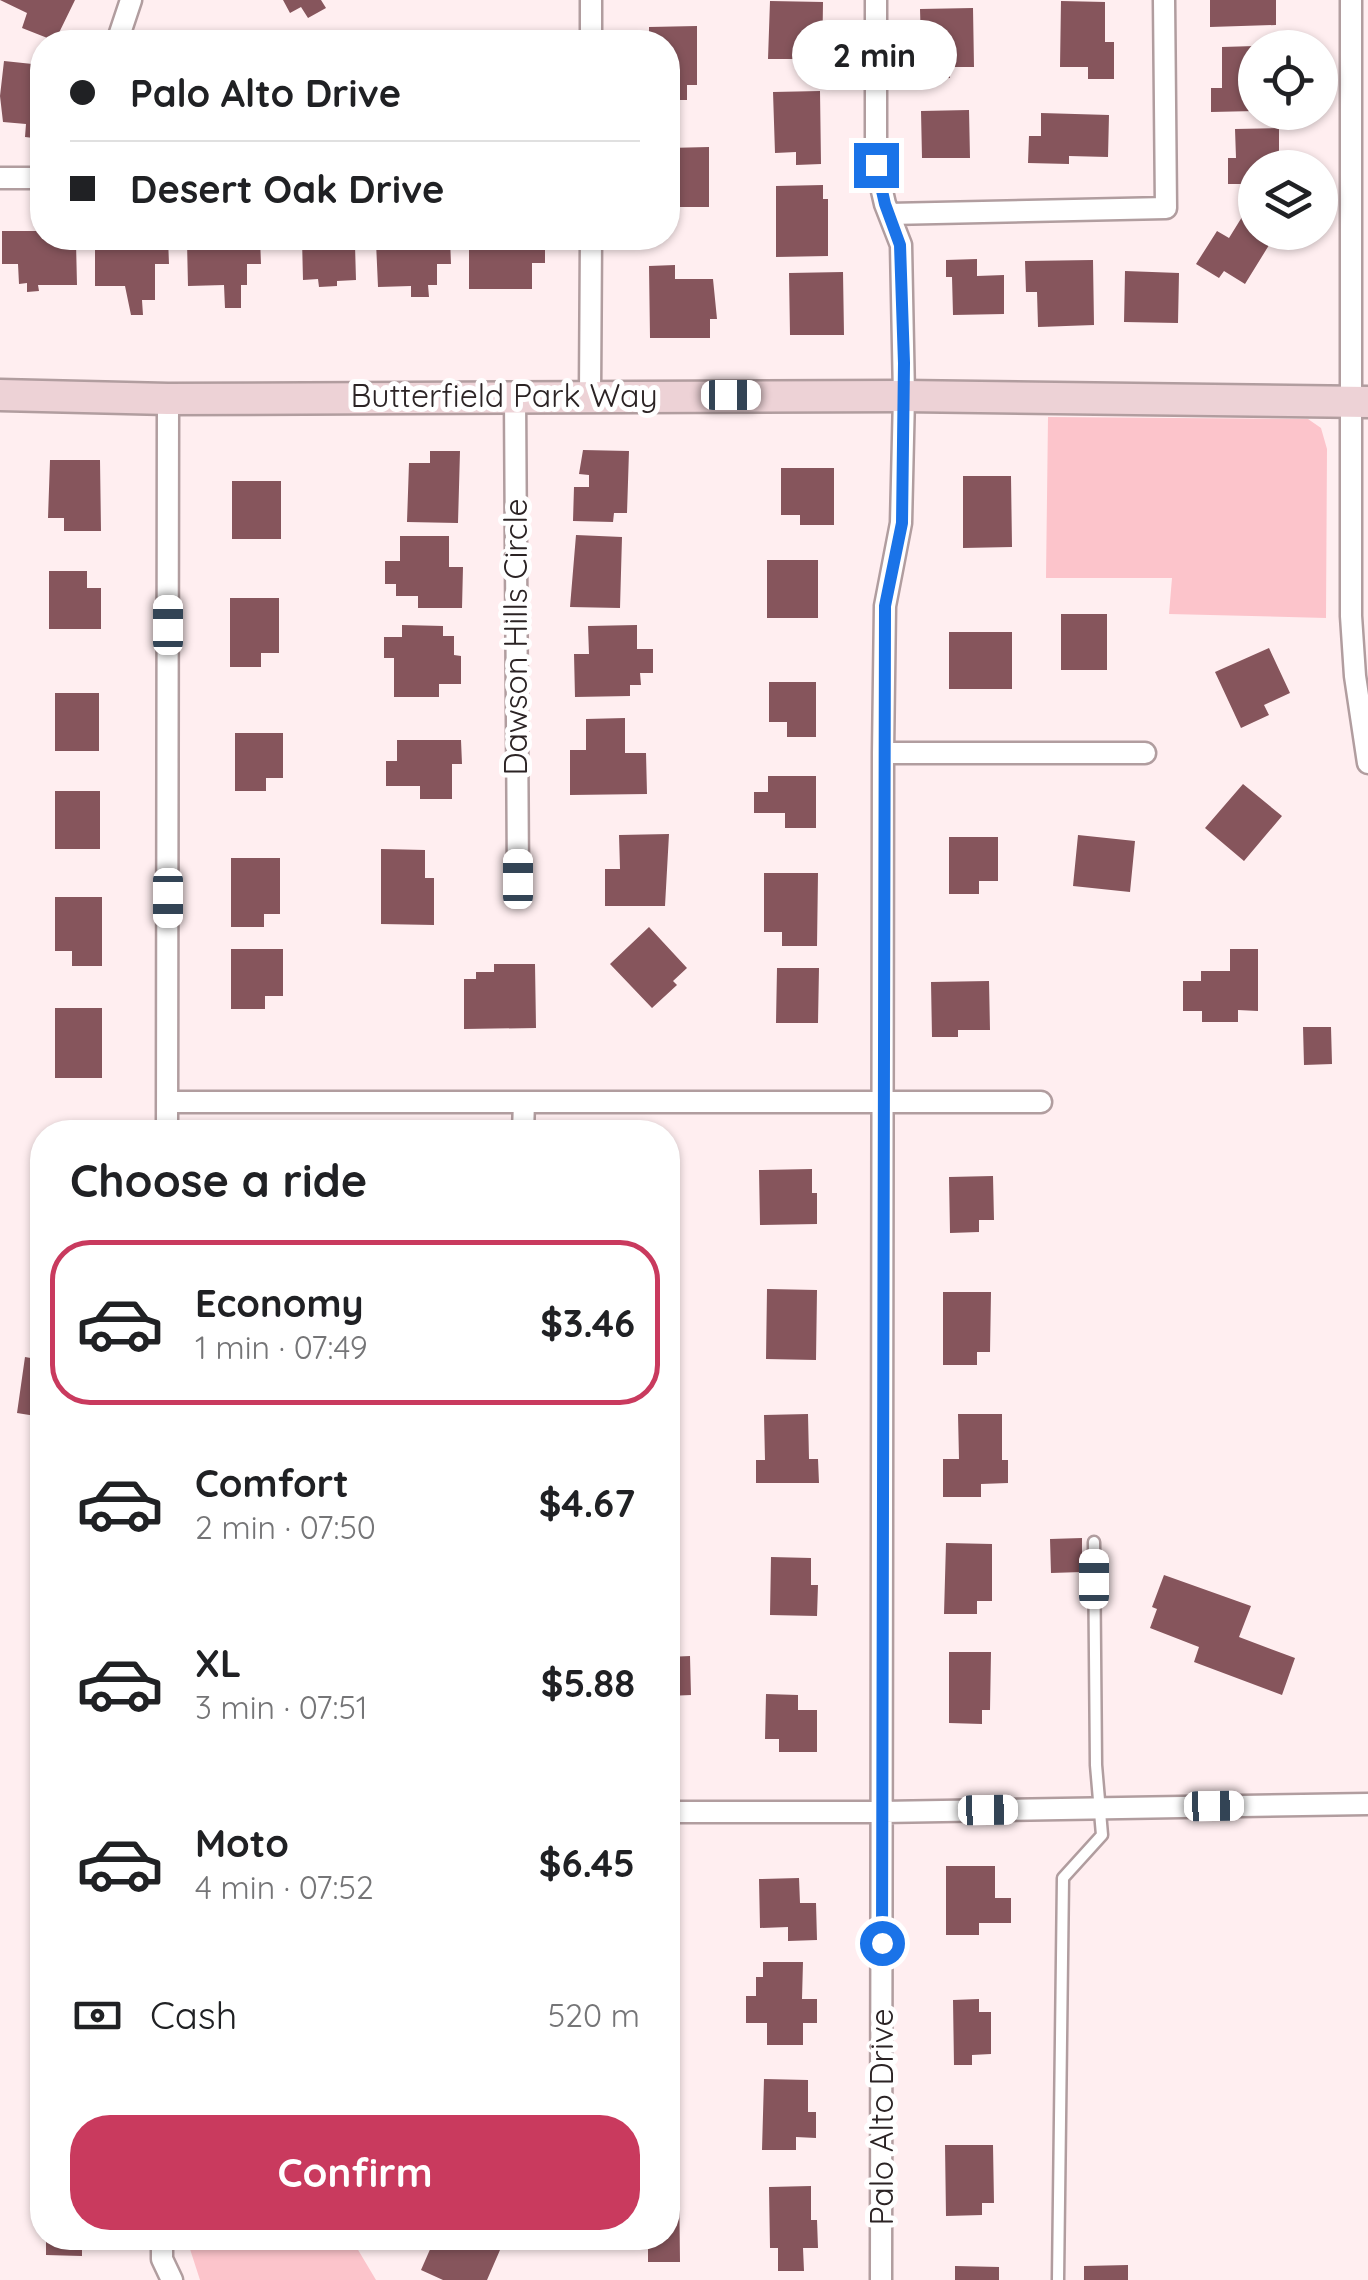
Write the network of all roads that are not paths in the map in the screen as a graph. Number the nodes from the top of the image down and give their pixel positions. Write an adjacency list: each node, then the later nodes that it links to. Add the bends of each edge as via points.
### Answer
1 (130, 0): 6 (street)
2 (591, 0): 7 (street)
3 (876, 0): 10 (street, Palo Alto Drive, via 876,165)
4 (1164, 0): 10 (street, via 1166,208)
5 (1351, 0): 17 (street)
6 (120, 30)
7 (591, 30)
8 (0, 178): 9 (street)
9 (30, 178)
10 (888, 214): 15 (street, Palo Alto Drive, via 900,245)
11 (591, 250): 14 (street)
12 (0, 394): 16 (street, Butterfield Park Way)
13 (515, 395): 14 (street, Butterfield Park Way); 16 (street, Butterfield Park Way); 22 (street, Dawson Hills Circle)
14 (590, 395): 15 (street, Butterfield Park Way)
15 (904, 396): 17 (street, Butterfield Park Way); 19 (street, Palo Alto Drive, via 902,523 885,606)
16 (168, 399): 23 (street)
17 (1360, 402): 18 (street, via 1352,616)
18 (1366, 735): 21 (street)
19 (883, 753): 20 (street); 25 (street, Palo Alto Drive)
20 (1144, 753)
21 (1368, 763)
22 (518, 879)
23 (169, 1102): 24 (street); 27 (street)
24 (524, 1102): 25 (street); 28 (street)
25 (883, 1102): 26 (street); 33 (street, Palo Alto Drive)
26 (1041, 1102)
27 (168, 1120)
28 (523, 1120)
29 (1094, 1542): 31 (lane)
30 (1368, 1804): 31 (street)
31 (1100, 1808): 33 (street); 37 (lane, via 1102,1835 1063,1878)
32 (680, 1812): 33 (street)
33 (882, 1812): 36 (street, Palo Alto Drive)
34 (162, 2250): 35 (street)
35 (172, 2280)
36 (881, 2280)
37 (1058, 2280)

